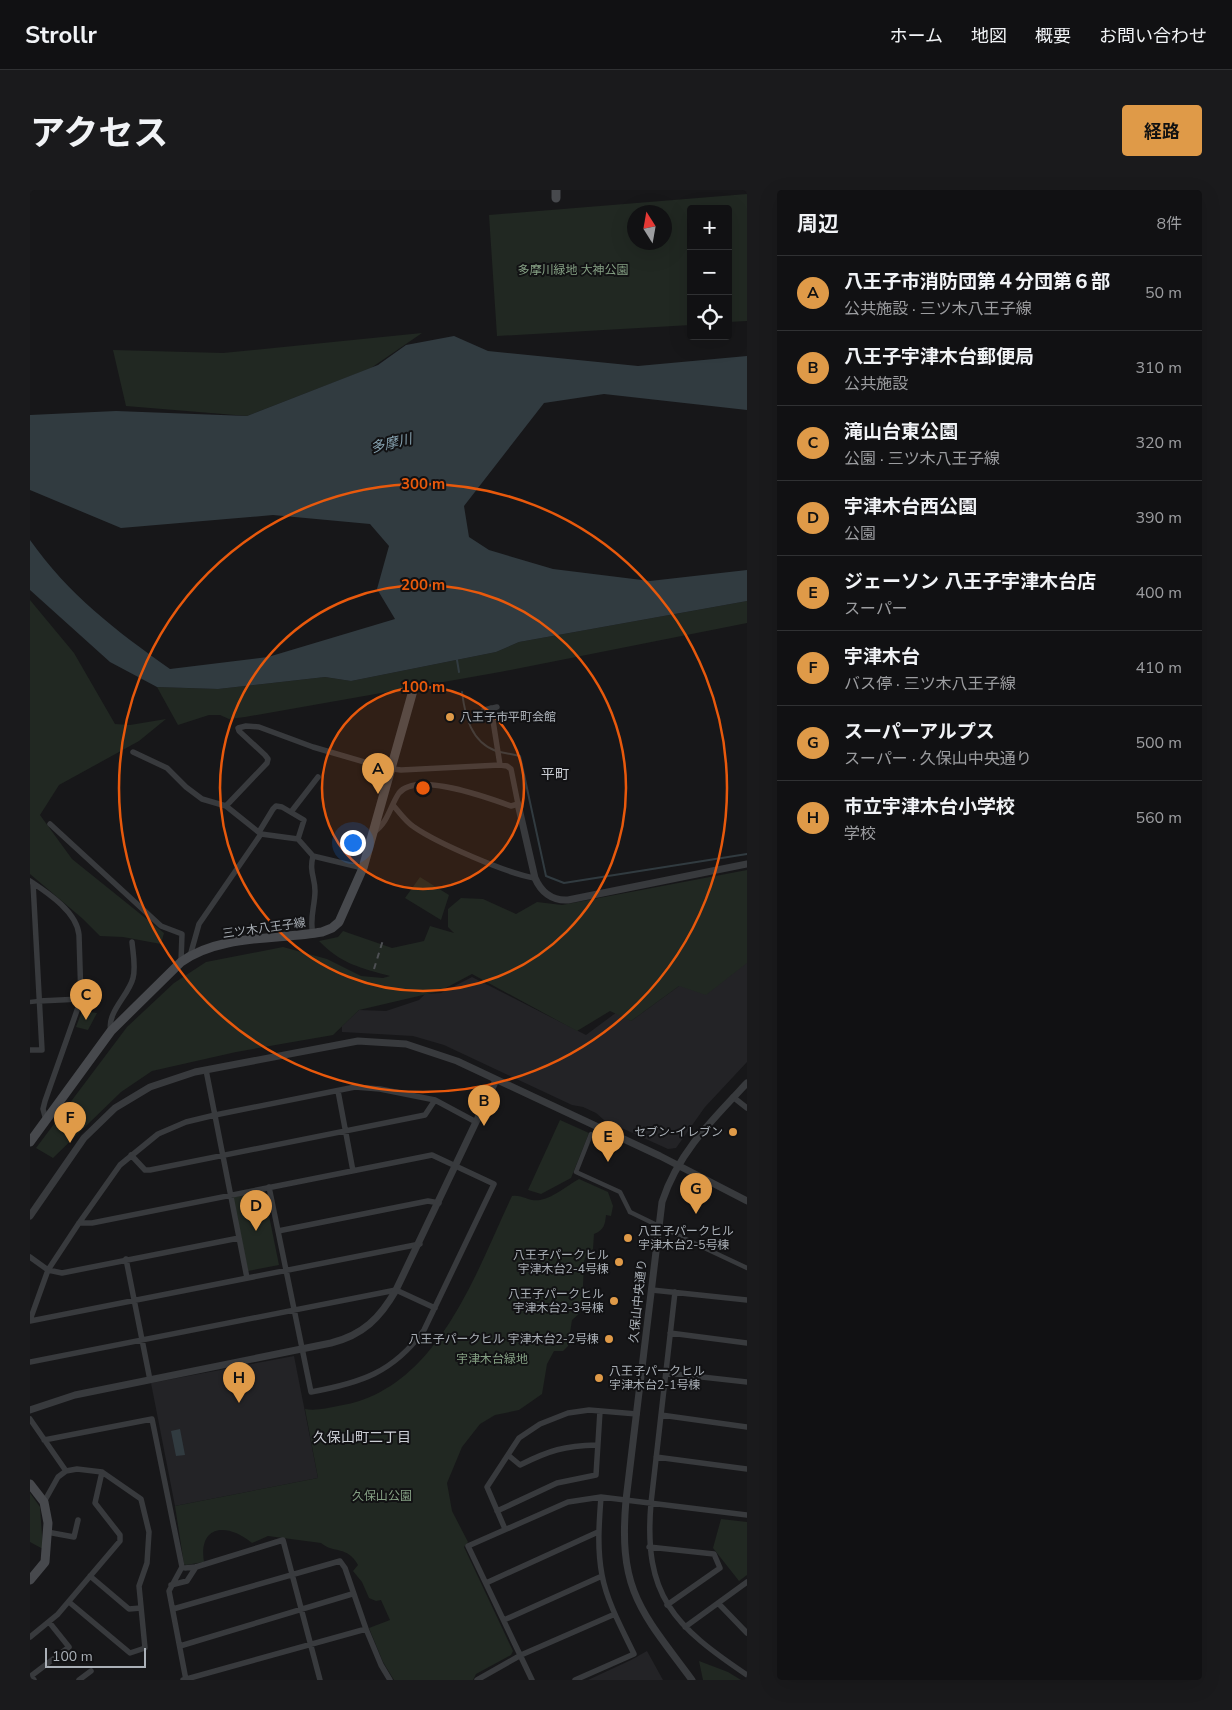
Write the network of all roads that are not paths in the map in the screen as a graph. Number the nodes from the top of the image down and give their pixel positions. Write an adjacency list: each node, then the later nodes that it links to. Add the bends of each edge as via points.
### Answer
1 (414, 687): 5 (main road, 三ツ木八王子線)
2 (484, 710): 4 (street, via 494,708)
3 (133, 752): 9 (street, via 167,768 186,788 202,798)
4 (500, 762): 5 (street); 7 (street, via 511,769)
5 (392, 769): 9 (street, via 313,747 259,727 238,728 268,759); 12 (main road, 三ツ木八王子線)
6 (318, 777): 10 (street)
7 (518, 804): 8 (street, via 511,806 442,786 420,784 403,790); 18 (street)
8 (393, 805): 12 (street, via 380,828); 18 (street, via 414,827 434,838)
9 (226, 806): 13 (street)
10 (291, 812): 13 (street, via 276,806); 14 (street, via 304,820)
11 (50, 824): 23 (street, via 161,926 182,934)
12 (374, 832): 17 (main road, 三ツ木八王子線)
13 (260, 834): 14 (street); 22 (street, via 199,924)
14 (298, 839): 15 (street)
15 (313, 856): 17 (street); 20 (street, via 310,872 315,888 311,921)
16 (747, 864): 18 (street, via 568,900 550,896 540,888)
17 (363, 868): 20 (main road, 三ツ木八王子線, via 339,922 332,928)
18 (535, 878)
19 (31, 882): 24 (street, via 76,922); 25 (street)
20 (313, 934): 22 (main road, 三ツ木八王子線, via 246,941 210,948)
21 (132, 942): 27 (street, via 134,975 110,1020)
22 (190, 956): 23 (main road, 三ツ木八王子線)
23 (181, 962): 27 (main road, 三ツ木八王子線)
24 (81, 999): 25 (street); 37 (street, via 45,1101)
25 (39, 1001): 26 (street); 28 (street, via 42,1050)
26 (30, 1002)
27 (111, 1031): 37 (main road, 三ツ木八王子線)
28 (30, 1050)
29 (206, 1070): 30 (street, via 336,1044 379,1041 438,1053); 36 (street); 51 (street, via 150,1087 115,1108 72,1152)
30 (496, 1080): 38 (street); 45 (street)
31 (747, 1083): 33 (street, 久保山中央通り)
32 (338, 1091): 34 (street, via 380,1089); 36 (street); 39 (street)
33 (733, 1097): 35 (street); 45 (street, 久保山中央通り, via 705,1127)
34 (435, 1100): 38 (street); 39 (street, via 424,1115)
35 (747, 1108)
36 (215, 1115): 42 (street, via 186,1122 158,1134); 43 (street)
37 (46, 1120): 41 (main road, 三ツ木八王子線)
38 (476, 1122): 44 (street)
39 (345, 1131): 43 (street); 46 (street)
40 (591, 1134): 58 (street, bridge, via 576,1172 620,1192 630,1212)
41 (30, 1142)
42 (131, 1155): 43 (street, via 145,1170 150,1170); 52 (street, via 113,1174)
43 (222, 1155): 48 (street)
44 (455, 1166): 46 (street, via 432,1155); 50 (street); 67 (street, via 494,1184)
45 (677, 1166): 49 (street); 63 (street, 久保山中央通り, via 662,1202)
46 (353, 1171): 47 (street)
47 (269, 1187): 48 (street); 53 (street)
48 (230, 1195): 52 (street); 54 (street)
49 (747, 1201)
50 (439, 1203): 53 (street, via 428,1201); 55 (street)
51 (30, 1216)
52 (79, 1223): 59 (street)
53 (278, 1231): 60 (street)
54 (239, 1238): 57 (street); 61 (street)
55 (420, 1244): 60 (street); 62 (street)
56 (30, 1257): 59 (street)
57 (126, 1259): 59 (street, via 62,1273); 65 (street)
58 (747, 1268)
59 (48, 1270): 69 (street)
60 (286, 1270): 61 (street); 68 (street)
61 (247, 1278): 65 (street)
62 (396, 1290): 67 (street); 68 (street); 73 (street, via 378,1318 356,1335)
63 (652, 1290): 64 (street); 80 (street, 久保山中央通り)
64 (675, 1292): 66 (street); 70 (street)
65 (134, 1300): 69 (street); 71 (street)
66 (747, 1300)
67 (435, 1308): 73 (street, via 424,1330 402,1356 379,1373 351,1384 311,1392)
68 (294, 1310): 71 (street); 73 (street)
69 (30, 1320)
70 (670, 1333): 72 (street); 75 (street)
71 (142, 1340): 74 (street); 76 (street)
72 (747, 1343)
73 (300, 1350): 76 (street)
74 (30, 1362)
75 (666, 1373): 77 (street); 81 (street)
76 (150, 1380): 78 (street, via 75,1395)
77 (747, 1382)
78 (30, 1410)
79 (600, 1411): 80 (street); 85 (street); 86 (street, via 568,1413 540,1424 519,1438)
80 (637, 1414): 93 (street, 久保山中央通り)
81 (661, 1416): 83 (street); 87 (street)
82 (30, 1419): 84 (street)
83 (747, 1427)
84 (44, 1440): 89 (street); 103 (street, via 152,1419)
85 (597, 1445): 86 (street, via 566,1446 520,1465); 96 (street, via 596,1475 557,1483)
86 (508, 1455): 96 (street, via 487,1487)
87 (656, 1458): 88 (street); 95 (street)
88 (747, 1469)
89 (66, 1471): 90 (street); 94 (street, via 58,1477)
90 (102, 1472): 106 (street, via 95,1503 120,1535 120,1541); 116 (street, via 141,1499 147,1519 147,1563 139,1586)
91 (30, 1484): 94 (main road)
92 (601, 1497): 93 (street); 99 (street, via 568,1502); 101 (street)
93 (626, 1500): 95 (street); 139 (street, 久保山中央通り, via 623,1536 631,1587 642,1613)
94 (44, 1502): 100 (main road)
95 (651, 1503): 97 (street); 102 (street)
96 (497, 1511): 99 (street)
97 (747, 1515)
98 (78, 1520): 100 (street, via 74,1537)
99 (505, 1529): 110 (street, via 468,1546)
100 (47, 1532): 108 (main road, via 44,1562)
101 (598, 1532): 107 (street); 110 (street)
102 (649, 1547): 115 (street, via 654,1575); 115 (street, via 714,1554 720,1568)
103 (182, 1567): 104 (street); 111 (street)
104 (196, 1567): 105 (street, via 283,1540); 111 (street, via 187,1581)
105 (292, 1575): 112 (street, via 340,1561); 117 (street); 118 (street)
106 (90, 1576): 113 (street); 116 (street, via 129,1609)
107 (602, 1576): 119 (street); 120 (street)
108 (30, 1580)
109 (747, 1582): 114 (street)
110 (486, 1584): 120 (street)
111 (171, 1585): 117 (street, via 168,1591)
112 (352, 1594): 118 (street); 123 (street)
113 (69, 1602): 116 (street, via 130,1654 145,1648); 121 (street)
114 (718, 1603): 122 (street); 124 (street)
115 (667, 1605): 122 (street)
116 (141, 1608)
117 (173, 1609): 127 (street)
118 (301, 1610): 126 (street); 127 (street)
119 (615, 1614): 128 (street); 138 (street, via 634,1654)
120 (504, 1620): 128 (street)
121 (49, 1622): 125 (street); 131 (street, via 69,1647 31,1676)
122 (685, 1627): 130 (street, via 695,1639)
123 (366, 1629): 126 (street); 135 (street, via 380,1665)
124 (747, 1633)
125 (30, 1637)
126 (310, 1645): 133 (street); 134 (street)
127 (180, 1646): 133 (street)
128 (521, 1655): 136 (street); 137 (street)
129 (91, 1670): 132 (street)
130 (747, 1675)
131 (34, 1680)
132 (79, 1680)
133 (185, 1680)
134 (320, 1680)
135 (390, 1680)
136 (477, 1680)
137 (532, 1680)
138 (576, 1680)
139 (692, 1680)

